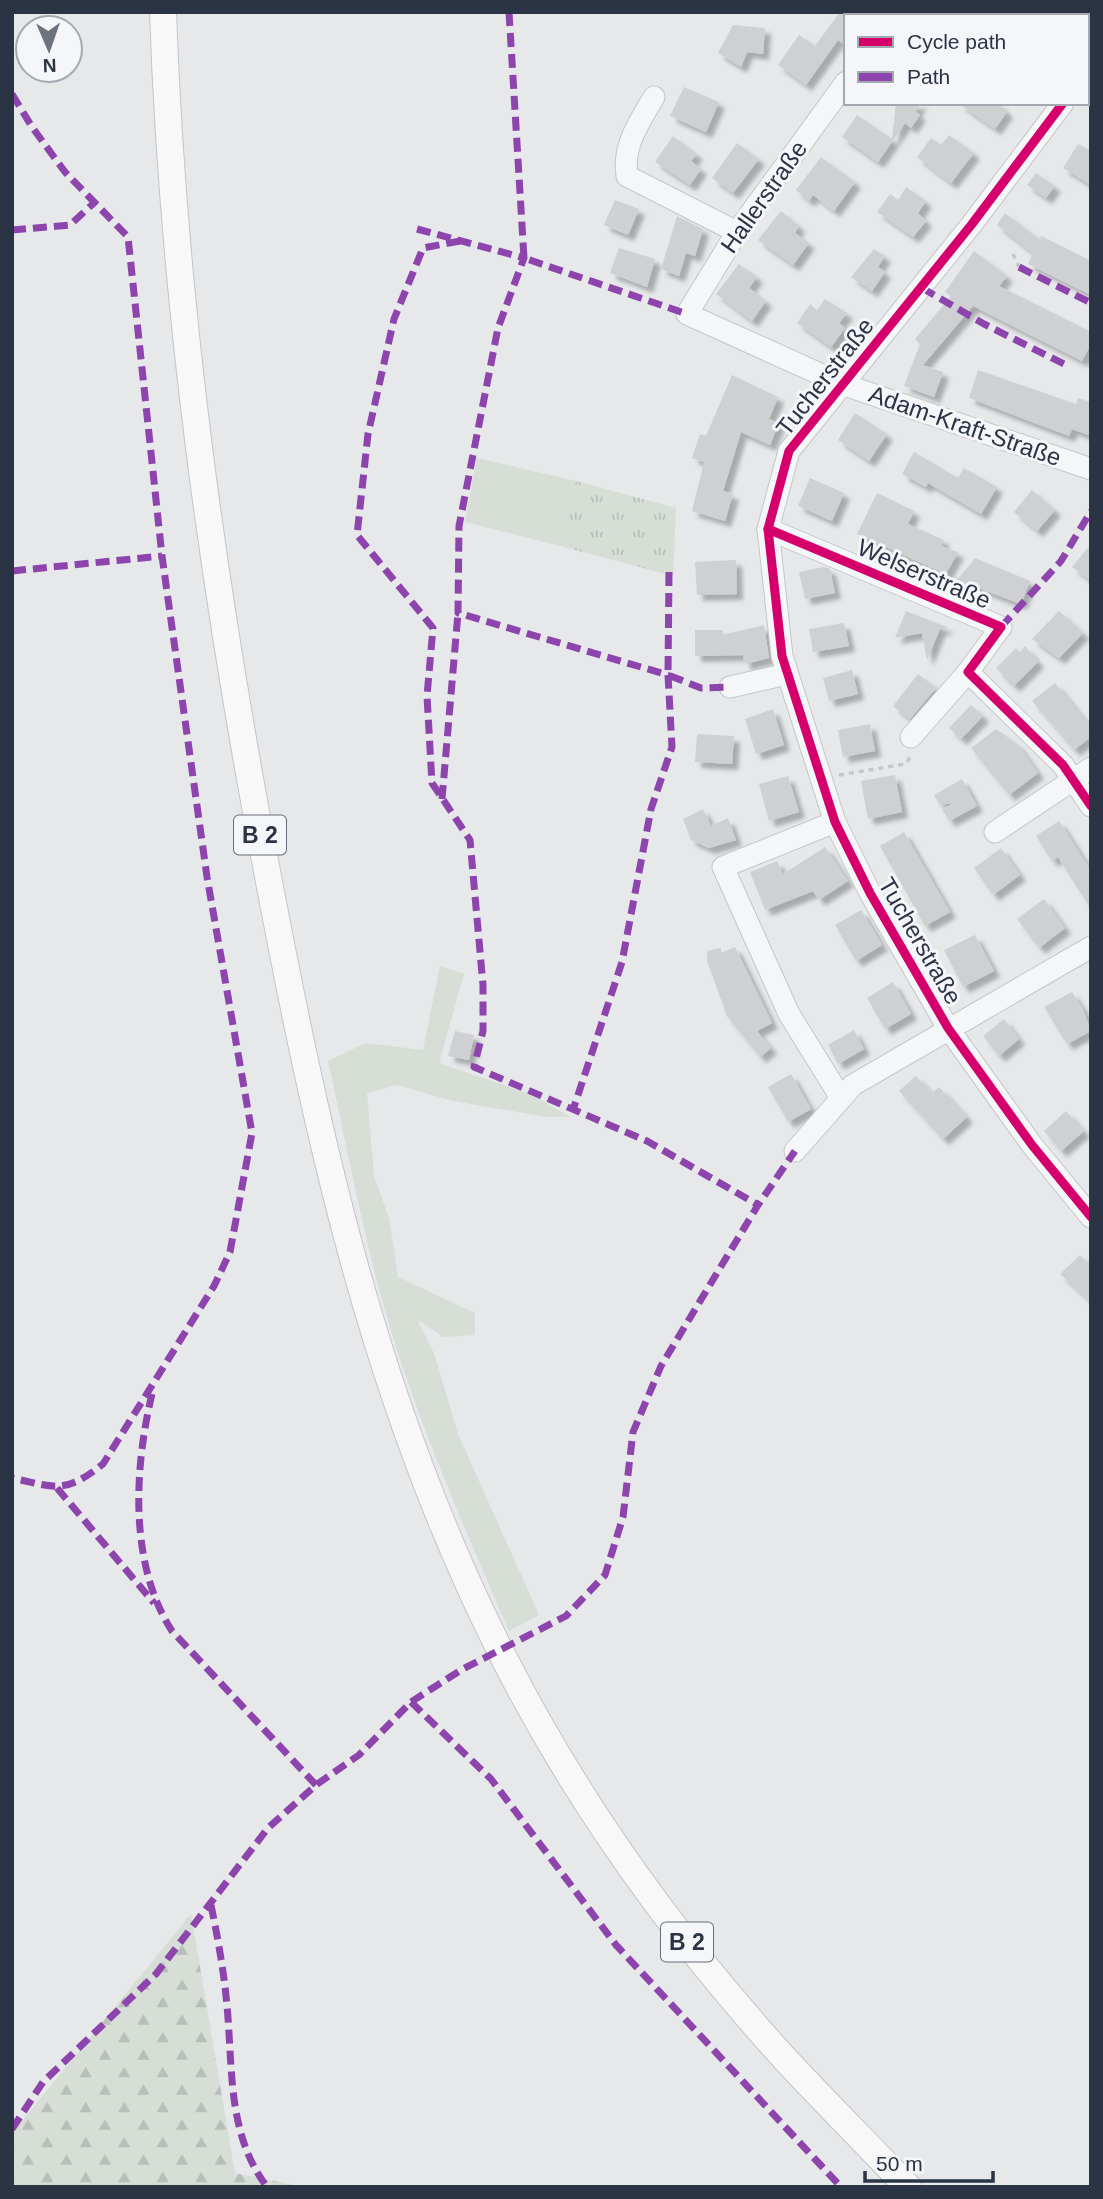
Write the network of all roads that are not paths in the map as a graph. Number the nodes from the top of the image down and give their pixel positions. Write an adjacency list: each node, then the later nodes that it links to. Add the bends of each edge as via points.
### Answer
1 (163, 12): 24 (main road, B 2, via 168,156 202,485 245,756 298,1036 367,1318 461,1571 569,1773 702,1962 784,2058)
2 (844, 85): 5 (street, Hallerstraße)
3 (654, 97): 5 (street, via 632,136 625,160 627,176)
4 (1061, 105): 7 (street, Tucherstraße)
5 (737, 232): 6 (street, Hallerstraße)
6 (687, 314): 7 (street, Adam-Kraft-Straße)
7 (842, 384): 8 (street, Adam-Kraft-Straße); 9 (street, Tucherstraße, via 789,451)
8 (1091, 469)
9 (768, 529): 10 (street, Welserstraße, via 1001,628); 11 (street, Tucherstraße)
10 (968, 672): 13 (street, Welserstraße); 15 (street, via 1063,765)
11 (787, 674): 12 (street); 17 (street, Tucherstraße)
12 (730, 687)
13 (911, 737)
14 (1091, 768): 15 (street)
15 (1072, 780): 16 (street); 18 (street)
16 (1091, 806)
17 (835, 822): 20 (street, Tucherstraße); 21 (street, via 723,867 789,1014)
18 (995, 832)
19 (1091, 947): 20 (street)
20 (948, 1028): 21 (street, via 853,1085); 23 (street, Tucherstraße, via 1031,1145)
21 (841, 1098): 22 (street)
22 (795, 1150)
23 (1091, 1217)
24 (908, 2187)

